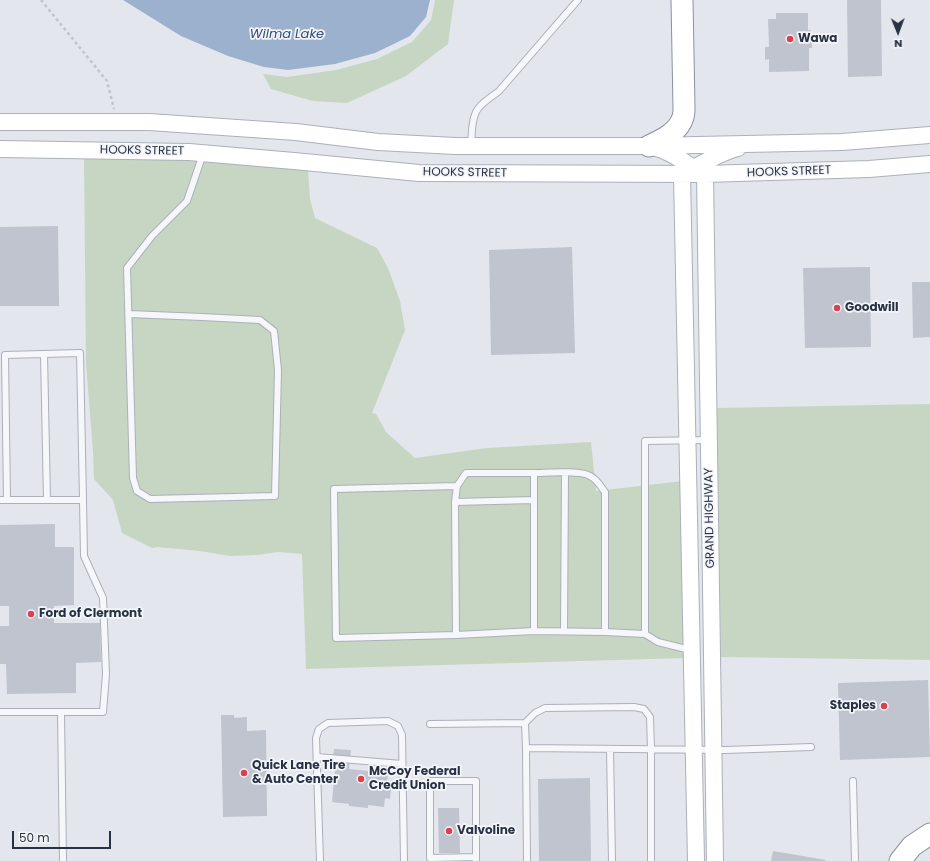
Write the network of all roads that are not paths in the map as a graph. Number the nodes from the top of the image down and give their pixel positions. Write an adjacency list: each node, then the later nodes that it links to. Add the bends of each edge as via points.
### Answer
1 (578, 0): 6 (lane, via 500,91 476,111)
2 (682, 0): 7 (highway, via 683,118 673,132)
3 (0, 122): 6 (street, via 149,122 296,132 378,142)
4 (930, 135): 5 (street, via 842,142)
5 (760, 143): 7 (street); 11 (street, via 733,149 706,161)
6 (471, 146): 7 (street)
7 (649, 146): 11 (street, via 685,161)
8 (0, 149): 9 (street, HOOKS STREET)
9 (203, 153): 11 (street, HOOKS STREET, via 419,173); 12 (lane, via 187,201 152,236 127,268)
10 (930, 164): 11 (street, HOOKS STREET, via 869,169)
11 (694, 172): 14 (street, GRAND HIGHWAY); 15 (street, GRAND HIGHWAY)
12 (129, 314): 12 (lane, via 260,320 274,331 278,370 276,496 150,499 137,491 133,478)
13 (44, 354): 20 (lane, via 5,355); 21 (lane); 22 (lane, via 80,353)
14 (688, 440): 15 (lane); 28 (lane, via 645,441); 30 (street, GRAND HIGHWAY)
15 (709, 440): 40 (street, GRAND HIGHWAY)
16 (534, 473): 17 (lane); 18 (lane, via 466,473); 23 (lane)
17 (565, 473): 26 (lane); 27 (lane, via 590,476 604,492)
18 (457, 486): 24 (lane); 29 (lane, via 334,489 336,638)
19 (0, 500): 20 (lane)
20 (7, 500): 21 (lane)
21 (47, 500): 22 (lane)
22 (82, 500): 32 (lane, via 84,556 103,598 106,674 103,712)
23 (533, 500): 24 (lane); 25 (lane)
24 (455, 502): 29 (lane)
25 (534, 631): 26 (lane); 29 (lane)
26 (564, 631): 27 (lane)
27 (605, 632): 28 (lane)
28 (645, 634): 30 (lane, via 658,642)
29 (456, 635)
30 (692, 650): 39 (street, GRAND HIGHWAY)
31 (0, 712): 32 (lane)
32 (61, 712): 46 (lane)
33 (525, 723): 34 (lane); 36 (lane); 38 (lane, via 545,708 644,709 650,717)
34 (430, 724)
35 (811, 747): 40 (lane)
36 (526, 748): 37 (lane); 49 (lane)
37 (610, 749): 38 (lane); 50 (lane)
38 (651, 749): 39 (lane); 51 (lane)
39 (694, 750): 40 (lane); 52 (street, GRAND HIGHWAY)
40 (714, 750): 53 (street, GRAND HIGHWAY)
41 (317, 757): 42 (lane); 42 (lane, via 316,738 319,728 328,723 388,721 398,726 402,735); 47 (lane)
42 (402, 764): 48 (lane)
43 (853, 781): 54 (lane)
44 (930, 834): 55 (highway, via 912,846)
45 (476, 859): 45 (lane, via 430,858 430,781 476,781)
46 (63, 861)
47 (320, 861)
48 (404, 861)
49 (527, 861)
50 (612, 861)
51 (651, 861)
52 (696, 861)
53 (715, 861)
54 (855, 861)
55 (900, 861)

